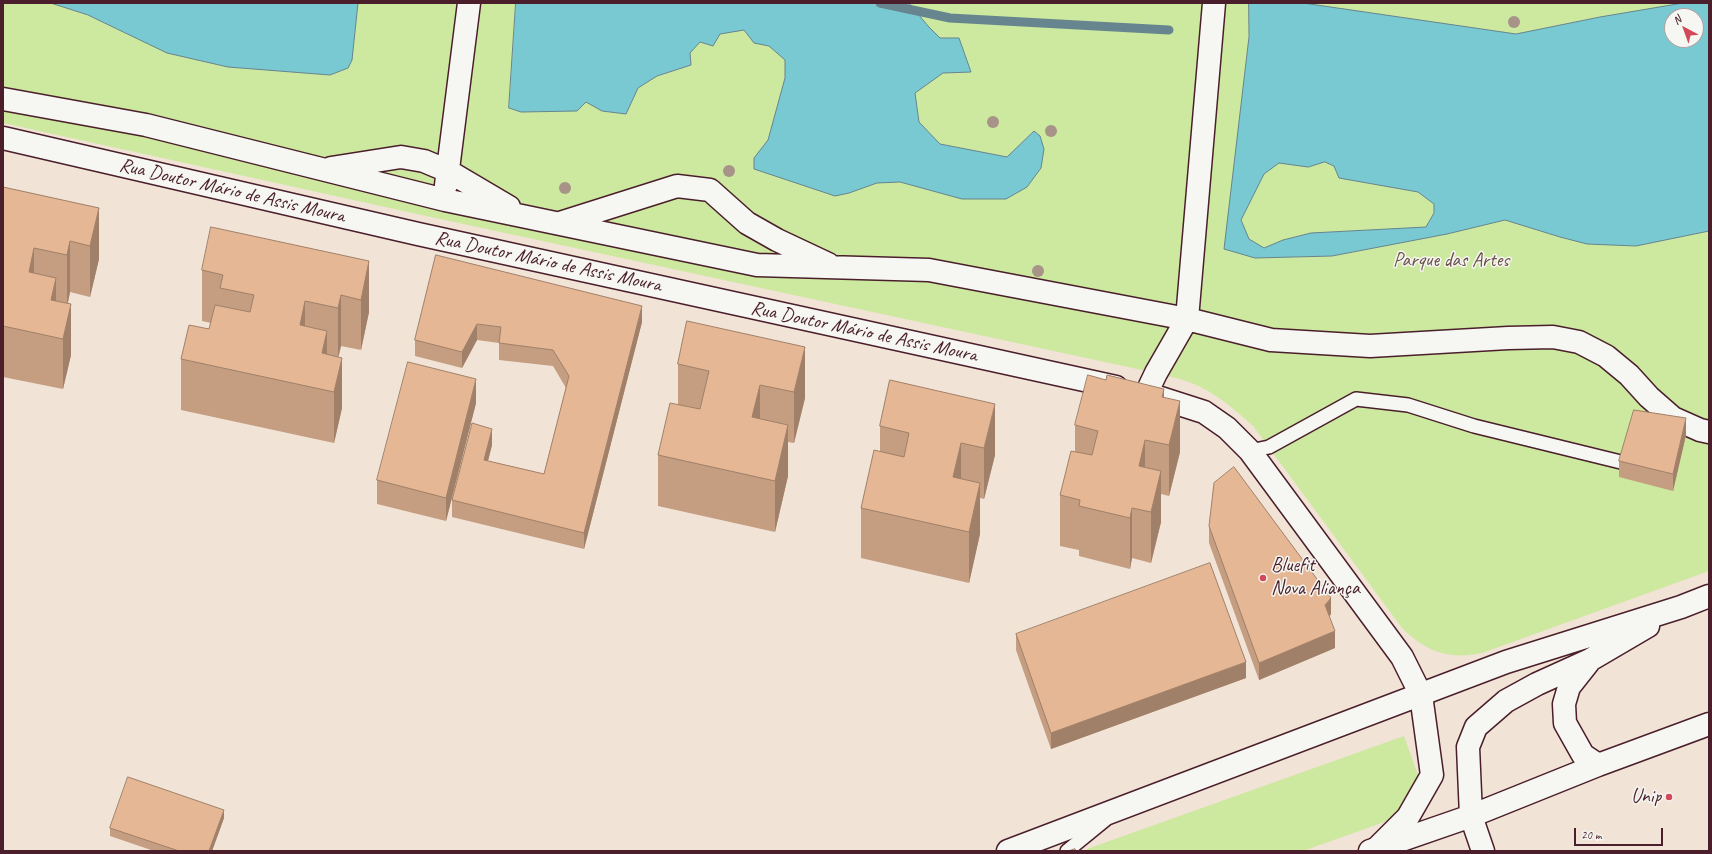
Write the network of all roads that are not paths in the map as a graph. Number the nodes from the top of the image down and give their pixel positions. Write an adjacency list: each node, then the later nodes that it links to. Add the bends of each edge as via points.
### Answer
1 (469, 3): 6 (street)
2 (1214, 3): 11 (street)
3 (3, 99): 5 (street, via 146,125)
4 (3, 138): 12 (street, Rua Doutor Mário de Assis Moura, via 418,234)
5 (322, 169): 6 (street, via 401,157); 7 (street)
6 (448, 171): 7 (street); 8 (street)
7 (444, 200): 8 (street)
8 (523, 216): 9 (street)
9 (559, 224): 10 (street, via 757,265); 10 (street, via 677,186 710,190 747,223 776,240)
10 (838, 268): 11 (street, via 929,270)
11 (1187, 319): 12 (street); 13 (street, via 1271,340 1362,346 1553,337 1579,342 1612,361 1673,418)
12 (1146, 394): 14 (street, Rua Doutor Mário de Assis Moura, via 1204,412 1227,428)
13 (1709, 432)
14 (1250, 451): 15 (lane, via 1268,447 1356,399 1408,405 1474,426); 19 (street, Rua Doutor Mário de Assis Moura, via 1402,656)
15 (1633, 465)
16 (1709, 596): 17 (street)
17 (1681, 607): 18 (street); 19 (street, via 1506,662)
18 (1590, 660): 21 (street, via 1569,686 1564,704 1565,723 1583,755); 23 (street, via 1506,701 1476,727 1468,747)
19 (1421, 695): 22 (street); 24 (street, Rua Doutor Mário de Assis Moura, via 1432,775 1408,817)
20 (1709, 724): 21 (street)
21 (1598, 765): 23 (street)
22 (1119, 808): 25 (street); 26 (lane)
23 (1471, 816): 24 (street); 27 (street)
24 (1373, 850)
25 (1008, 851)
26 (1067, 851)
27 (1483, 851)

